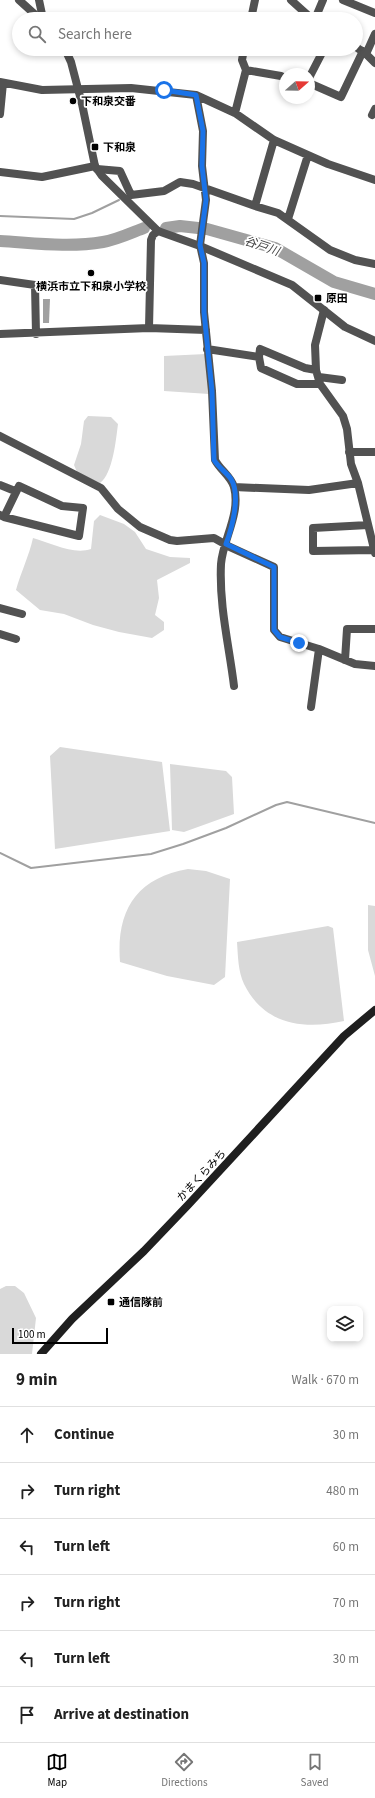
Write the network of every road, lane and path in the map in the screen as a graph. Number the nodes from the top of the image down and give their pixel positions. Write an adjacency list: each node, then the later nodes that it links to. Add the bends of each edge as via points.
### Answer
1 (19, 0): 7 (street)
2 (39, 0): 8 (street)
3 (255, 0): 9 (street)
4 (291, 0): 10 (street)
5 (323, 0): 11 (street)
6 (343, 0): 12 (street)
7 (32, 12)
8 (42, 12)
9 (252, 12)
10 (304, 12)
11 (318, 12)
12 (375, 13)
13 (374, 39): 14 (street)
14 (363, 49)
15 (363, 51): 20 (street)
16 (67, 56): 26 (street)
17 (243, 56): 22 (street)
18 (320, 56): 21 (street)
19 (359, 56): 25 (street, via 341,97)
20 (375, 63)
21 (314, 68)
22 (246, 70): 23 (street); 28 (street)
23 (279, 76)
24 (1, 82): 26 (street, via 42,90); 29 (street)
25 (315, 85)
26 (78, 88): 27 (street, via 131,88); 32 (street)
27 (196, 95): 28 (street); 35 (street, via 203,131 202,166)
28 (235, 113): 30 (street)
29 (0, 114)
30 (274, 140): 31 (street); 36 (street)
31 (308, 155): 34 (street); 37 (street)
32 (96, 168): 33 (street, via 42,177); 35 (street, via 120,171 131,195 164,191 180,182 189,183); 38 (street)
33 (0, 172)
34 (375, 179)
35 (205, 191): 36 (street); 39 (street)
36 (255, 206): 37 (street)
37 (288, 219): 40 (street, via 330,250 355,260)
38 (158, 232): 39 (street); 43 (street, via 150,240)
39 (200, 246): 42 (street, via 292,285); 44 (street, via 204,270)
40 (375, 264)
41 (0, 280): 46 (street, via 35,285)
42 (324, 310): 47 (street, via 354,332); 50 (street, via 315,345)
43 (149, 328): 44 (street); 46 (street)
44 (206, 330): 48 (street)
45 (0, 334): 46 (street)
46 (36, 334)
47 (375, 341)
48 (208, 349): 49 (street); 57 (street, via 214,460)
49 (259, 357): 50 (street, via 261,368 297,384); 50 (street, via 260,348)
50 (319, 377): 51 (street); 53 (street, via 343,416)
51 (342, 380)
52 (0, 436): 62 (street, via 101,488 118,509 140,526 170,540 214,538)
53 (349, 452): 54 (street); 55 (street)
54 (375, 452)
55 (358, 483): 57 (street, via 309,490); 60 (street)
56 (0, 485): 58 (street)
57 (234, 487): 62 (street, via 235,510)
58 (15, 491): 59 (street); 59 (street, via 19,486 62,506 83,508 79,536)
59 (2, 516)
60 (368, 525): 61 (street); 63 (street, via 313,528 312,552)
61 (373, 536): 63 (street)
62 (226, 544): 69 (street, via 274,567 276,634); 72 (street, via 222,563 223,616)
63 (375, 552)
64 (0, 608): 65 (street)
65 (22, 614)
66 (375, 629): 70 (street, via 347,629)
67 (0, 634): 68 (street)
68 (16, 639)
69 (319, 648): 70 (street); 73 (street)
70 (345, 660): 71 (street)
71 (375, 666)
72 (234, 686)
73 (311, 707)
74 (375, 1010): 75 (main road, かまくらみち, via 344,1036 188,1205 77,1314)
75 (41, 1354)

